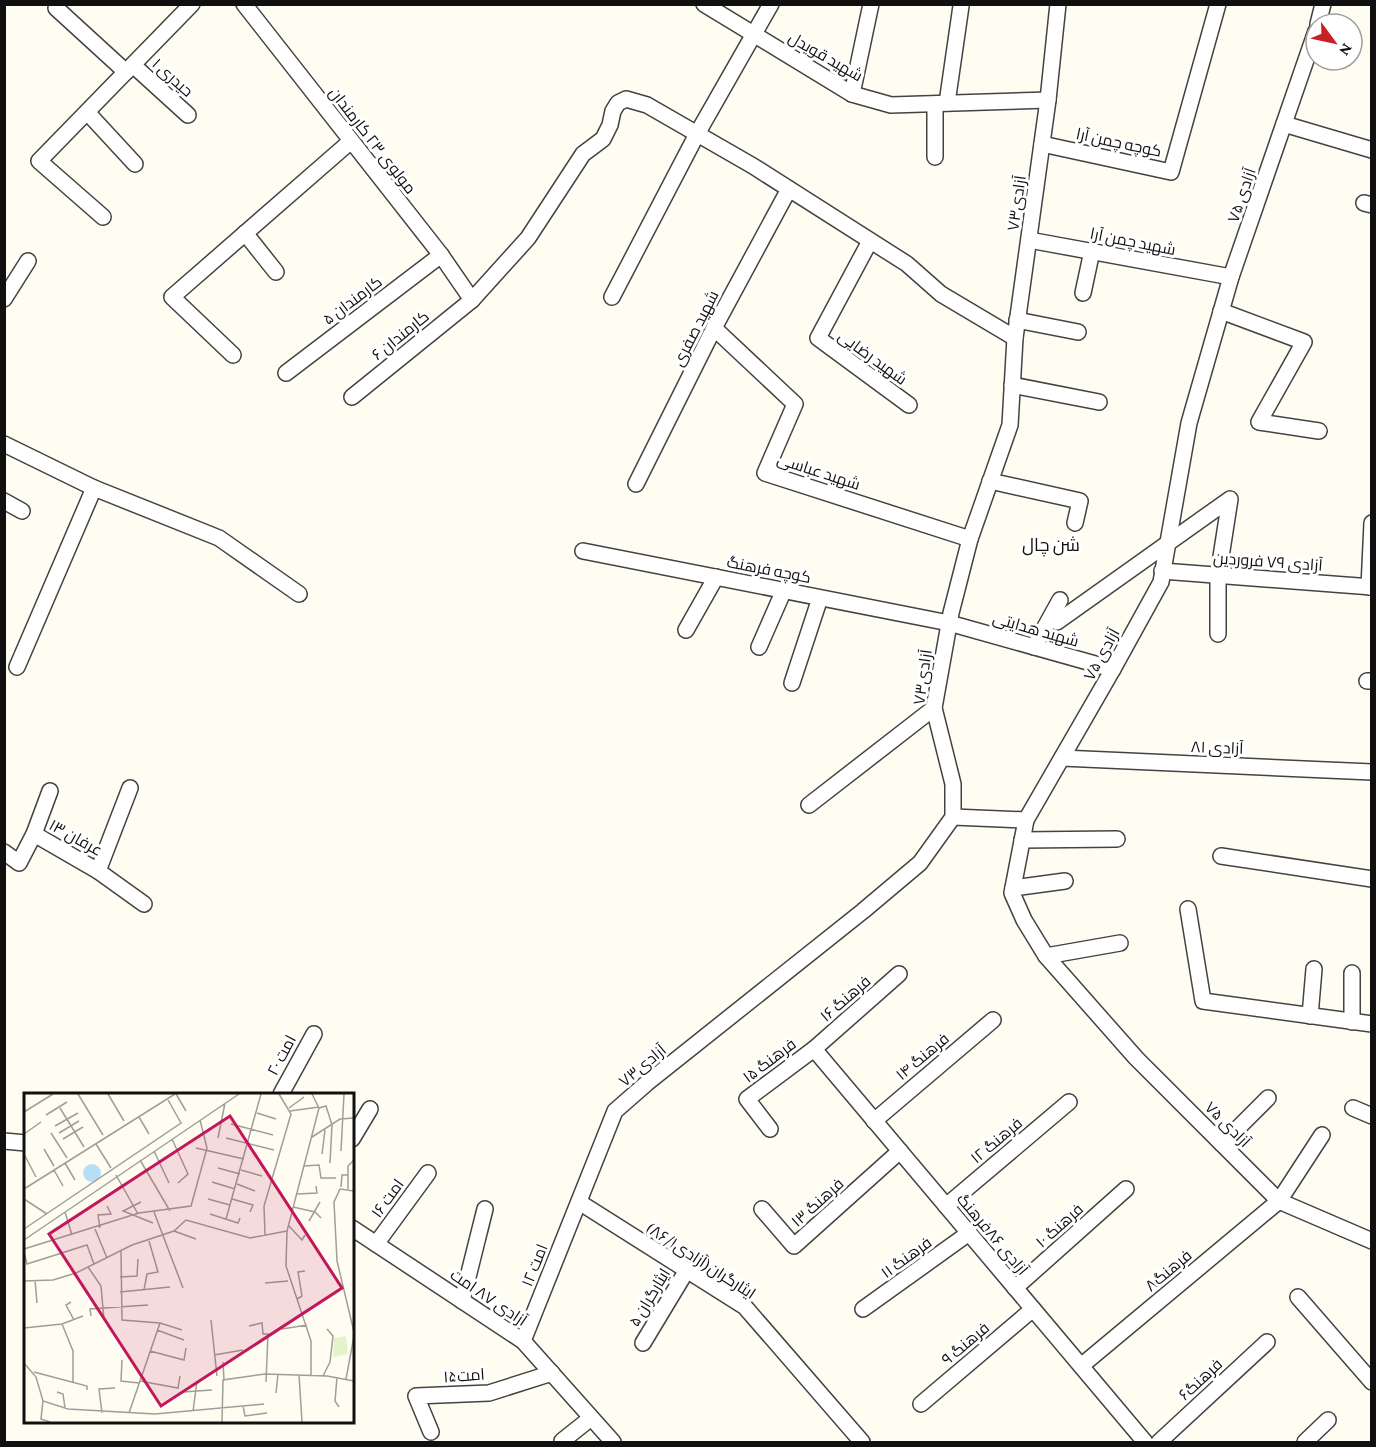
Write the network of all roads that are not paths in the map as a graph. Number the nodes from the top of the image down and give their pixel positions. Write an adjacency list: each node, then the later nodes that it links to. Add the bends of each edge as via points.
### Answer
1 (192, 4): 12 (street)
2 (244, 4): 20 (street, مولوی ۲۳ کارمندان)
3 (704, 4): 10 (street, شهید قویدل)
4 (771, 4): 10 (street)
5 (871, 4): 13 (street)
6 (1058, 4): 14 (street, آزادی۷۳)
7 (1218, 4): 21 (street, کوچه چمن آرا, via 1171,171)
8 (961, 6): 15 (street)
9 (56, 8): 12 (street, حیدری ۱)
10 (753, 34): 13 (street, شهید قویدل); 19 (street)
11 (1304, 66): 18 (street, آزادی ۷۵)
12 (130, 68): 16 (street); 17 (street, حیدری ۱)
13 (852, 94): 15 (street, شهید قویدل, via 891,105)
14 (1048, 100): 15 (street, شهید قویدل); 21 (street, آزادی۷۳)
15 (941, 104): 23 (street)
16 (87, 112): 24 (street); 26 (street, via 39,161)
17 (188, 115)
18 (1284, 124): 22 (street); 34 (street, آزادی ۷۵)
19 (697, 134): 25 (street, کارمندان ۶); 37 (street); 38 (street, کارمندان ۶, via 647,105 626,99 618,103 603,139 584,154 528,238)
20 (351, 141): 27 (street); 31 (street, مولوی ۲۳ کارمندان)
21 (1042, 144): 28 (street, آزادی۷۳)
22 (1371, 150)
23 (935, 157)
24 (135, 164)
25 (789, 189): 29 (street, کارمندان ۶); 41 (street, شهید صفری)
26 (103, 217)
27 (245, 233): 33 (street); 44 (street, via 172,297)
28 (1029, 240): 30 (street, شهید چمن آرا); 40 (street, آزادی۷۳)
29 (870, 241): 43 (street, کارمندان ۶, via 907,264 941,294); 49 (street, شهید رضایی, via 818,338)
30 (1092, 251): 34 (street, شهید چمن آرا); 36 (street)
31 (441, 255): 38 (street, مولوی ۲۳ کارمندان); 45 (street, کارمندان ۵)
32 (28, 261): 35 (street)
33 (276, 272)
34 (1231, 278): 39 (street, آزادی ۷۵)
35 (6, 292)
36 (1083, 293)
37 (612, 297)
38 (472, 300): 47 (street, کارمندان ۶)
39 (1221, 311): 50 (street, via 1304,342 1259,422); 61 (street, آزادی ۷۵, via 1189,423)
40 (1017, 320): 42 (street); 43 (street, آزادی۷۳)
41 (714, 328): 53 (street, شهید صفری); 59 (street, شهید عباسی, via 795,404 765,473)
42 (1078, 332)
43 (1015, 338): 46 (street, آزادی۷۳)
44 (233, 355)
45 (286, 373)
46 (1012, 385): 48 (street); 52 (street, آزادی۷۳, via 1010,425)
47 (352, 397)
48 (1099, 402)
49 (909, 405)
50 (1319, 431)
51 (4, 444): 54 (street)
52 (990, 482): 57 (street, via 1080,501); 59 (street, آزادی۷۳)
53 (636, 484)
54 (94, 488): 66 (street, via 219,538); 75 (street)
55 (4, 501): 56 (street)
56 (22, 511)
57 (1075, 523)
58 (1371, 523): 64 (street)
59 (970, 539): 70 (street, آزادی۷۳)
60 (583, 551): 63 (street, کوچه فرهنگ)
61 (1162, 572): 62 (street, آزادی ۷۹ فروردین); 76 (street, آزادی ۷۵, via 1161,582)
62 (1218, 576): 64 (street, آزادی ۷۹ فروردین); 69 (street, via 1230,499); 72 (street)
63 (716, 578): 65 (street, کوچه فرهنگ); 71 (street)
64 (1370, 587)
65 (784, 590): 67 (street, کوچه فرهنگ); 73 (street)
66 (298, 594)
67 (820, 598): 70 (street, کوچه فرهنگ); 77 (street)
68 (1060, 600): 74 (street)
69 (1057, 622)
70 (949, 623): 74 (street, شهید هدایتی); 78 (street, آزادی۷۳)
71 (686, 630)
72 (1218, 634)
73 (759, 647)
74 (1034, 647): 76 (street, شهید هدایتی)
75 (17, 667)
76 (1113, 669): 79 (street, آزادی ۷۵)
77 (792, 683)
78 (934, 708): 83 (street); 84 (street, آزادی۷۳, via 953,784)
79 (1062, 758): 80 (street, آزادی ۸۱); 85 (street, آزادی ۷۵)
80 (1371, 772)
81 (130, 788): 91 (street, عرفان ۱۳)
82 (50, 790): 86 (street)
83 (809, 805)
84 (953, 817): 85 (street); 125 (street, آزادی۷۳, via 921,863 615,1111)
85 (1026, 820): 88 (street, آزادی ۷۵)
86 (34, 834): 89 (street, عرفان ۱۳, via 19,863); 91 (street, عرفان ۱۳)
87 (1117, 839): 88 (street)
88 (1022, 840): 94 (street, آزادی ۷۵)
89 (4, 852)
90 (1221, 856): 92 (street)
91 (98, 871): 95 (street)
92 (1371, 879)
93 (1065, 881): 94 (street)
94 (1013, 888): 98 (street, آزادی ۷۵, via 1024,920)
95 (144, 904)
96 (1188, 909): 102 (street, via 1203,1001)
97 (1120, 944): 98 (street)
98 (1046, 956): 120 (street, آزادی ۷۵, via 1136,1058)
99 (1314, 969): 102 (street)
100 (1352, 973): 104 (street)
101 (899, 974): 107 (street, فرهنگ ۱۶)
102 (1310, 1016): 104 (street)
103 (993, 1020): 114 (street, فرهنگ ۱۴)
104 (1352, 1022): 105 (street)
105 (1371, 1024)
106 (314, 1034): 108 (street, امت ۲۰)
107 (814, 1049): 114 (street, آزادی ۸۶فرهنگ); 115 (street, فرهنگ ۱۵, via 747,1099)
108 (282, 1093)
109 (1268, 1098): 120 (street)
110 (1069, 1102): 126 (street, فرهنگ ۱۲)
111 (1353, 1108): 113 (street)
112 (370, 1109): 117 (street)
113 (1371, 1116)
114 (874, 1121): 121 (street, آزادی ۸۶فرهنگ)
115 (770, 1129)
116 (1322, 1135): 124 (street, فرهنگ۸)
117 (354, 1136)
118 (4, 1141): 119 (street)
119 (24, 1143)
120 (1222, 1144): 124 (street, آزادی ۷۵)
121 (900, 1151): 126 (street, آزادی ۸۶فرهنگ); 128 (street, فرهنگ ۱۳, via 794,1246)
122 (428, 1173): 132 (street, امت ۱۶)
123 (1126, 1189): 134 (street, فرهنگ ۱۰)
124 (1279, 1200): 131 (street); 142 (street, فرهنگ۸)
125 (579, 1202): 133 (street, ایثارگران(آزادی۸۶/۱)); 139 (street, امت ۱۲)
126 (946, 1206): 130 (street, آزادی ۸۶فرهنگ)
127 (485, 1209): 136 (street)
128 (762, 1209)
129 (354, 1229): 132 (street, آزادی ۸۷ امت)
130 (969, 1233): 134 (street, آزادی ۸۶فرهنگ); 137 (street, فرهنگ ۱۱)
131 (1371, 1241)
132 (376, 1244): 136 (street, آزادی ۸۷ امت)
133 (687, 1270): 141 (street, ایثارگران ۵); 151 (street, ایثارگران(آزادی۸۶/۱), via 745,1307)
134 (1015, 1288): 138 (street, آزادی ۸۶فرهنگ)
135 (1298, 1297): 144 (street)
136 (462, 1300): 139 (street, آزادی ۸۷ امت)
137 (863, 1309)
138 (1033, 1309): 142 (street, آزادی ۸۶فرهنگ); 145 (street, فرهنگ ۹)
139 (523, 1341): 143 (street, آزادی ۸۷ امت)
140 (1266, 1342): 153 (street, فرهنگ۶)
141 (643, 1343)
142 (1081, 1366): 152 (street, آزادی ۸۶فرهنگ)
143 (552, 1373): 146 (street, آزادی ۸۷ امت); 148 (street, امت۱۵, via 489,1393 416,1396)
144 (1371, 1382)
145 (921, 1404)
146 (591, 1418): 149 (street); 150 (street, آزادی ۸۷ امت)
147 (1328, 1420): 154 (street)
148 (431, 1432)
149 (562, 1441)
150 (613, 1443)
151 (862, 1443)
152 (1145, 1443)
153 (1159, 1443)
154 (1305, 1443)

